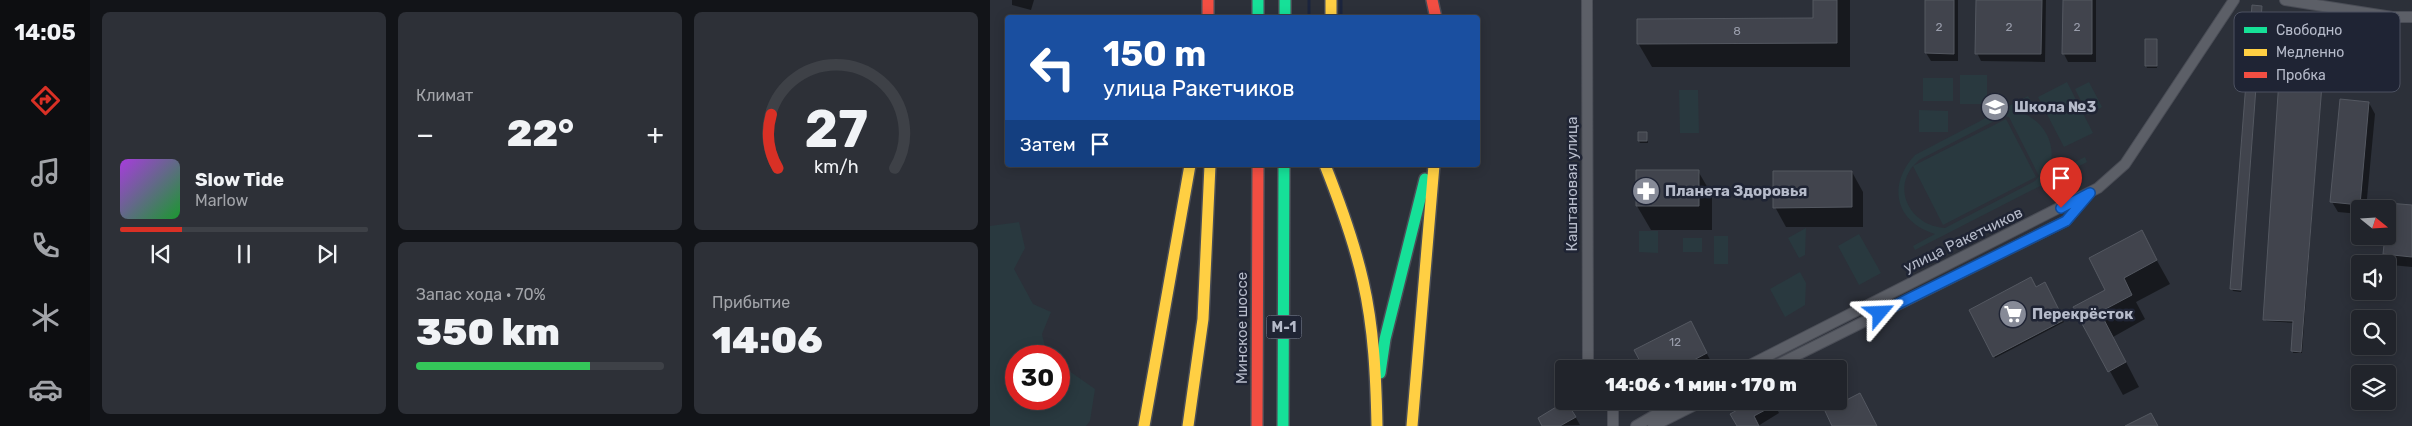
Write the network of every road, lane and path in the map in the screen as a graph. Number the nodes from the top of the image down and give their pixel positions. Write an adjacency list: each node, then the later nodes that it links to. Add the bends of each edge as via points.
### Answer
1 (1208, 0): 11 (main road)
2 (1258, 0): 12 (main road)
3 (1287, 0): 13 (main road); 14 (main road)
4 (1331, 0): 15 (main road)
5 (1424, 0): 16 (main road)
6 (1432, 0): 17 (main road)
7 (1587, 0): 26 (street, Каштановая улица)
8 (2234, 0): 25 (street, улица Ракетчиков, via 2125,164)
9 (2285, 0): 10 (street)
10 (2361, 12)
11 (1208, 15)
12 (1258, 15)
13 (1285, 15)
14 (1290, 15)
15 (1331, 15)
16 (1424, 15)
17 (1435, 15)
18 (1190, 167): 33 (main road)
19 (1210, 167): 34 (main road, via 1203,319)
20 (1258, 167): 35 (main road, Минское шоссе / М-1)
21 (1284, 167): 36 (main road, М-1)
22 (1326, 167): 29 (main road, via 1360,264 1370,321)
23 (1428, 167): 29 (main road, via 1385,339)
24 (1434, 167): 38 (main road)
25 (2090, 193): 27 (street, улица Ракетчиков); 28 (street, улица Ракетчиков, via 2066,221)
26 (1588, 360)
27 (1760, 360)
28 (1787, 360)
29 (1376, 399): 37 (main road)
30 (1613, 410): 39 (street)
31 (1664, 410): 40 (street)
32 (1685, 410): 41 (street)
33 (1144, 426)
34 (1188, 426)
35 (1257, 426)
36 (1283, 426)
37 (1377, 426)
38 (1412, 426)
39 (1613, 426)
40 (1636, 426)
41 (1653, 426)

